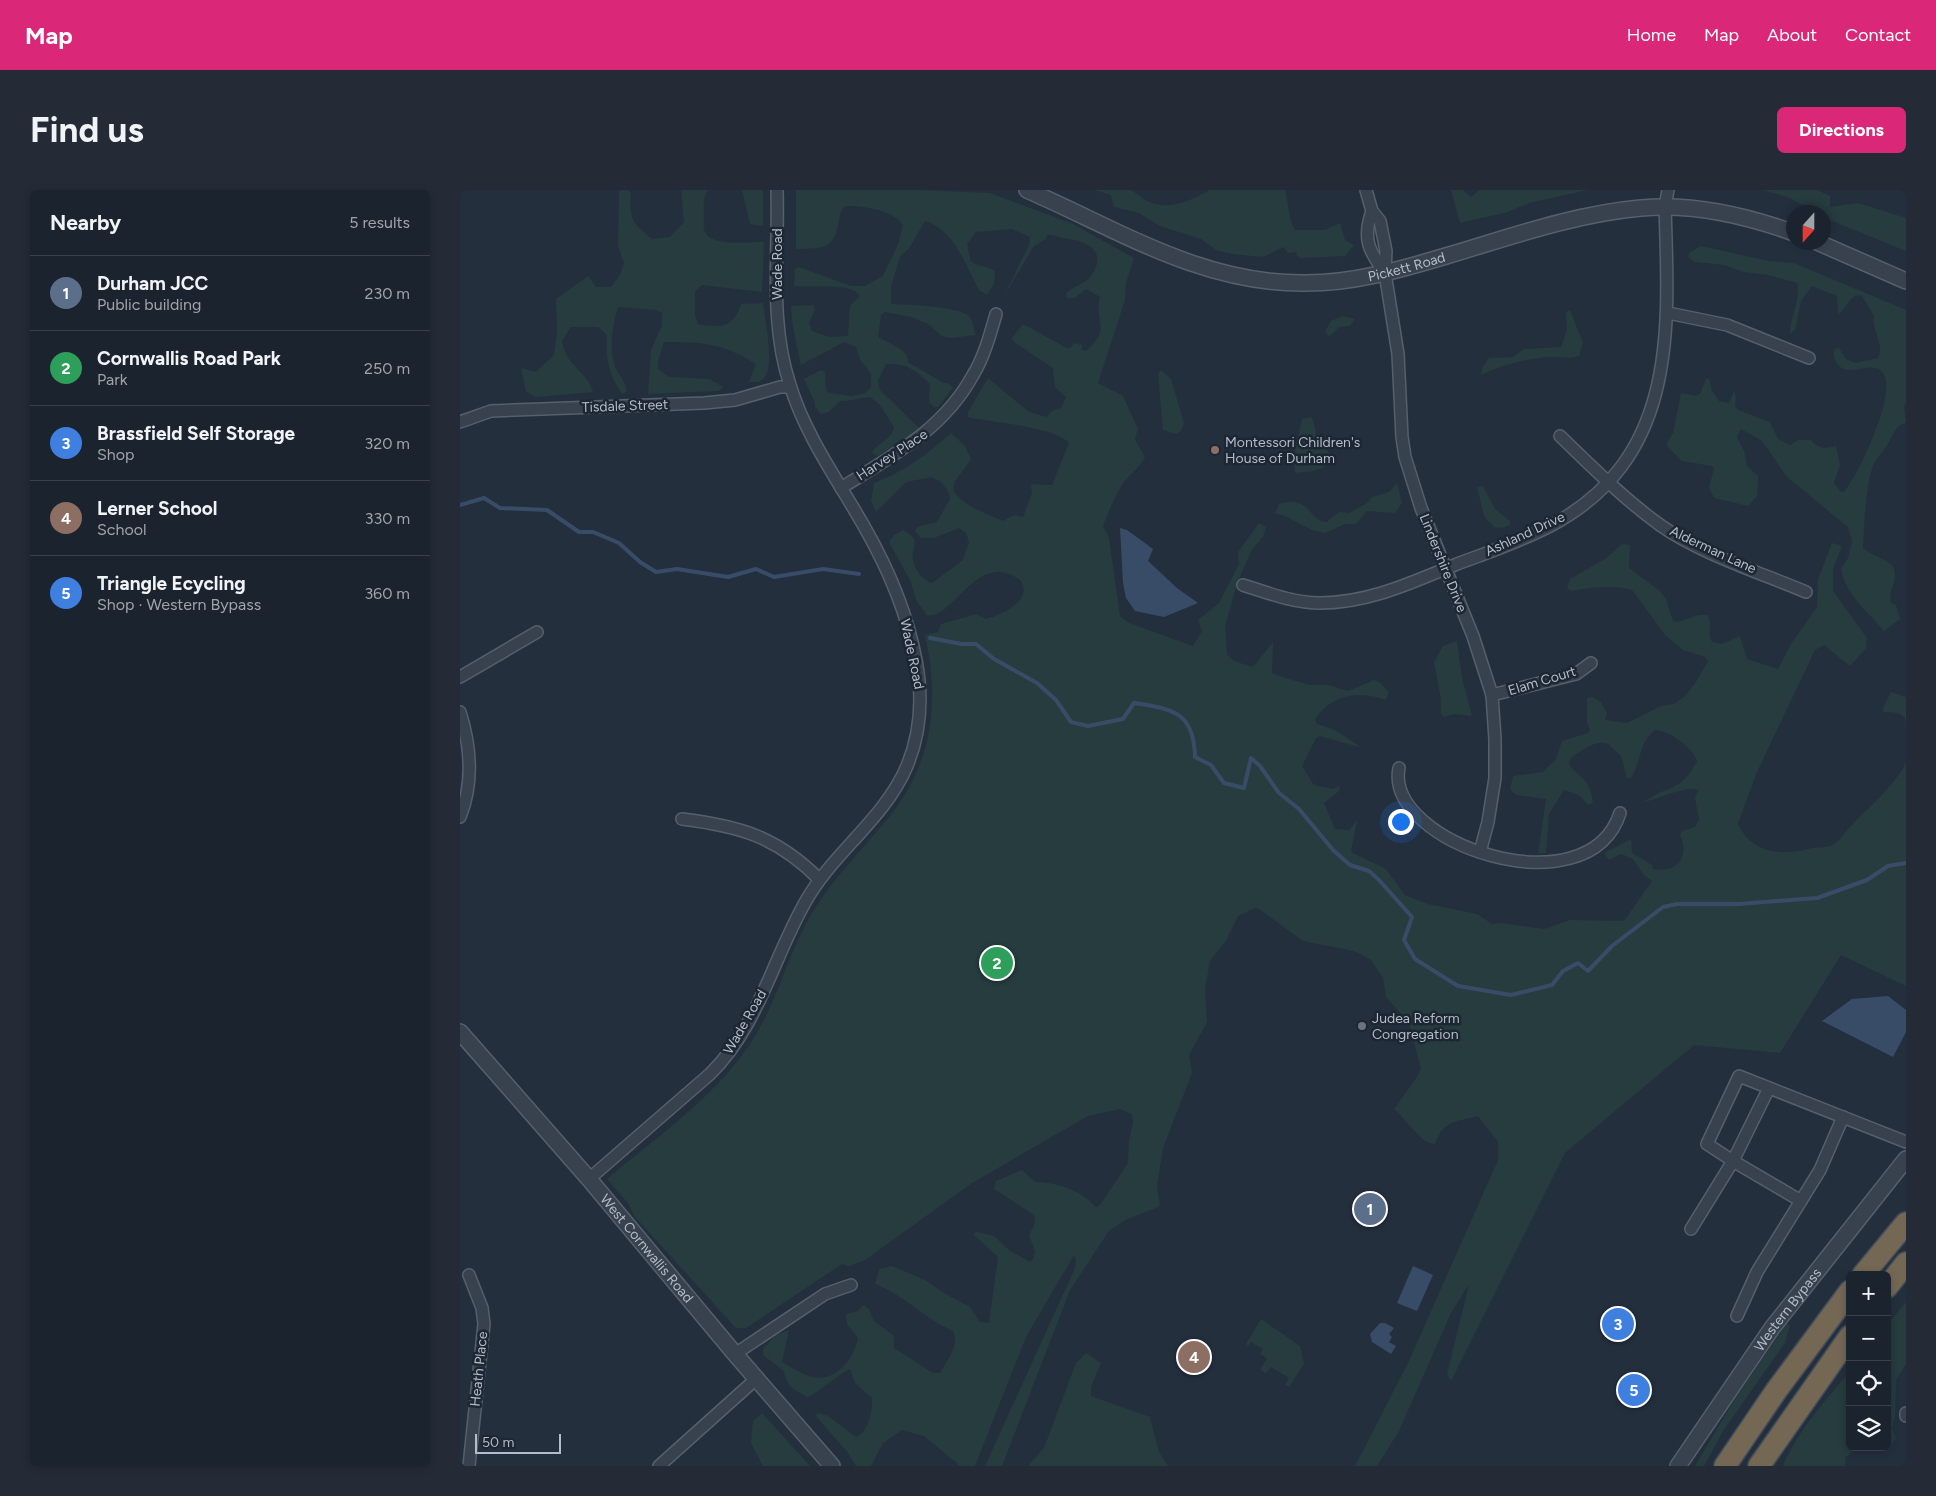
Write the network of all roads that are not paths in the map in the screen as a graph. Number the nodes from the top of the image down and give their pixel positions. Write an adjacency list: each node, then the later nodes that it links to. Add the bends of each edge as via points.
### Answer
1 (777, 190): 16 (street, Wade Road, via 776,307)
2 (1027, 190): 11 (street, Pickett Road, via 1200,268 1238,278 1301,284)
3 (1366, 190): 6 (street)
4 (1668, 190): 5 (street, Ashland Drive)
5 (1665, 207): 7 (street, Pickett Road, via 1729,213); 11 (street, Pickett Road, via 1583,217); 13 (street, Ashland Drive)
6 (1372, 212): 8 (street, via 1380,221); 9 (street)
7 (1786, 230)
8 (1382, 233): 9 (street); 11 (street, via 1386,251)
9 (1366, 236): 11 (street, via 1372,254)
10 (1831, 248): 12 (street)
11 (1385, 273): 21 (street, Lindershire Drive, via 1398,354 1403,448 1421,508)
12 (1906, 280)
13 (1668, 313): 15 (street, via 1727,325); 19 (street, Ashland Drive, via 1655,399 1644,428)
14 (996, 314): 20 (street, Harvey Place, via 974,374 948,412 914,443)
15 (1809, 358)
16 (790, 387): 17 (street, Tisdale Street, via 704,403 491,411); 20 (street, Wade Road)
17 (460, 422)
18 (1560, 436): 19 (street, Alderman Lane)
19 (1608, 482): 21 (street, Ashland Drive, via 1586,503 1551,525); 23 (street, Alderman Lane, via 1660,526 1676,535)
20 (841, 488): 34 (street, Wade Road, via 899,598 914,648 921,697 916,737 897,786 883,807)
21 (1446, 569): 22 (street, Ashland Drive, via 1393,590 1343,602 1300,601); 27 (street, Lindershire Drive)
22 (1243, 586)
23 (1806, 592)
24 (537, 632): 26 (street)
25 (1591, 663): 27 (street, Elam Court, via 1576,674)
26 (460, 677)
27 (1492, 695): 33 (street, Lindershire Drive, via 1494,778)
28 (460, 712): 31 (street, via 470,758 469,781)
29 (1399, 768): 33 (street, via 1403,794 1422,819 1453,841)
30 (1620, 813): 33 (street, via 1606,839 1589,851 1574,856 1533,863)
31 (460, 817)
32 (682, 819): 34 (street, via 719,823 753,833 773,843)
33 (1480, 852)
34 (819, 879): 41 (street, Wade Road, via 792,926 753,1014 728,1055)
35 (460, 1032): 41 (street, West Cornwallis Road)
36 (1769, 1088): 37 (street); 40 (street); 40 (street, via 1739,1076 1707,1144)
37 (1843, 1117): 38 (street); 42 (street)
38 (1906, 1142)
39 (1906, 1159): 58 (street, Western Bypass, via 1772,1328)
40 (1733, 1161): 42 (street); 44 (street)
41 (590, 1179): 53 (street, West Cornwallis Road)
42 (1802, 1202): 51 (street, via 1757,1272)
43 (1906, 1223): 46 (highway)
44 (1691, 1228)
45 (1906, 1264): 48 (highway)
46 (1866, 1271)
47 (469, 1275): 56 (street, Heath Place, via 482,1308 484,1324)
48 (1891, 1282)
49 (851, 1285): 53 (street, via 824,1294)
50 (1846, 1296): 59 (highway)
51 (1737, 1316)
52 (1846, 1342): 60 (highway)
53 (735, 1354): 54 (street, West Cornwallis Road)
54 (756, 1379): 55 (street); 57 (street, West Cornwallis Road)
55 (665, 1464)
56 (469, 1466)
57 (832, 1466)
58 (1678, 1466)
59 (1725, 1466)
60 (1759, 1466)

